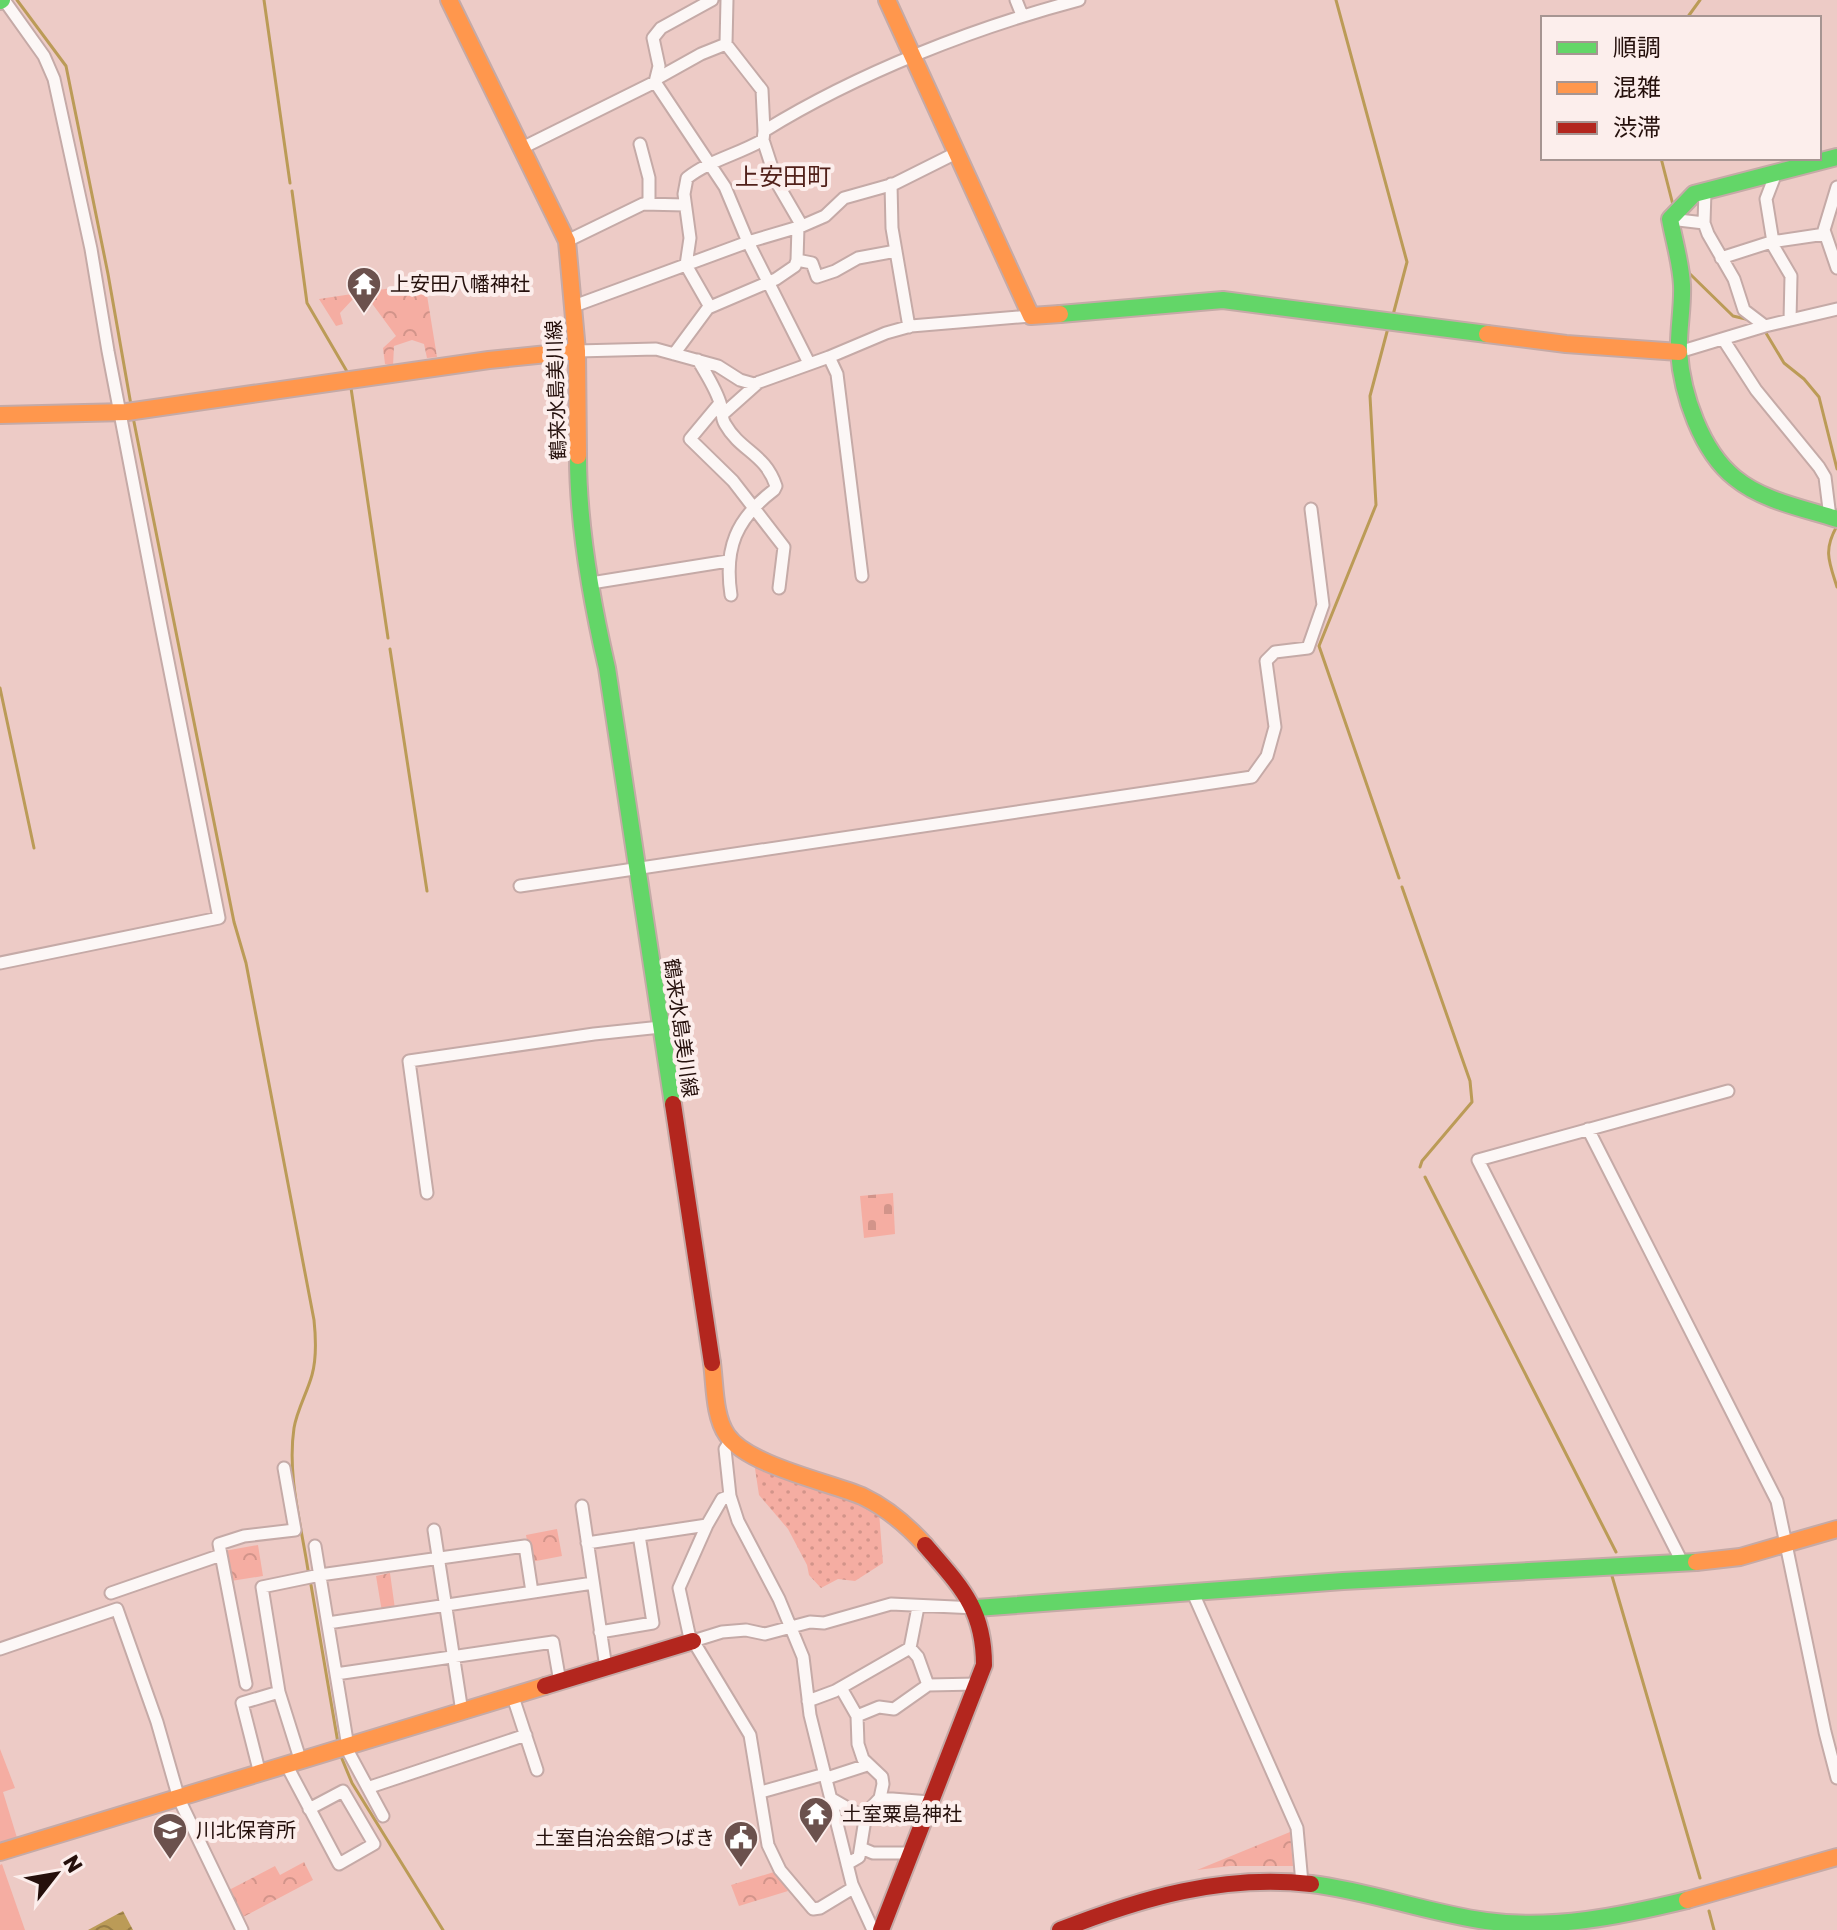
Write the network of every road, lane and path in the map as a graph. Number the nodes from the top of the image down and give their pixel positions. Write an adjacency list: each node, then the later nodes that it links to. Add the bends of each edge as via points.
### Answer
1 (2, 0): 53 (street, via 44,56 54,79)
2 (449, 0): 14 (street, 鶴来水島美川線)
3 (712, 0): 11 (street, via 661,28 653,38)
4 (727, 0): 9 (street)
5 (887, 0): 10 (street)
6 (1016, 0): 8 (street)
7 (1079, 0): 8 (street)
8 (1022, 15): 10 (street)
9 (726, 44): 11 (street); 12 (street, via 762,90)
10 (914, 56): 12 (street, via 798,110); 15 (street)
11 (656, 80): 14 (street); 17 (street)
12 (764, 135): 17 (street); 26 (street, via 777,183)
13 (640, 144): 22 (street)
14 (522, 148): 28 (street, 鶴来水島美川線)
15 (956, 153): 19 (street); 40 (street)
16 (1837, 157): 18 (street)
17 (710, 166): 23 (street, via 687,178); 29 (street, via 725,187)
18 (1776, 173): 21 (street); 30 (street, via 1766,199)
19 (891, 184): 26 (street, via 844,198 825,216); 31 (street)
20 (1837, 187): 27 (street)
21 (1705, 191): 24 (street, via 1694,194); 25 (street)
22 (649, 204): 23 (street); 28 (street)
23 (685, 205): 34 (street, via 690,238)
24 (1670, 219): 25 (street); 46 (street, via 1682,284)
25 (1704, 223): 32 (street)
26 (800, 226): 29 (street); 33 (street)
27 (1825, 234): 30 (street); 35 (street)
28 (567, 241): 37 (street, 鶴来水島美川線)
29 (748, 242): 34 (street); 36 (street)
30 (1772, 242): 32 (street); 41 (street, via 1791,276)
31 (896, 251): 33 (street, via 858,258 817,277 812,263); 43 (street)
32 (1721, 258): 42 (street, via 1744,310)
33 (797, 260): 36 (street, via 785,274)
34 (686, 265): 37 (street); 38 (street)
35 (1837, 268)
36 (768, 281): 38 (street); 50 (street)
37 (574, 306): 45 (street, 鶴来水島美川線)
38 (710, 307): 47 (street)
39 (1837, 309): 41 (street)
40 (1031, 316): 43 (street); 46 (street, via 1223,300 1566,344)
41 (1790, 320): 42 (street)
42 (1765, 326): 44 (street)
43 (909, 327): 48 (street)
44 (1723, 339): 46 (street); 57 (street, via 1756,390 1819,467)
45 (577, 351): 47 (street, via 644,348); 53 (street); 60 (street, 鶴来水島美川線, via 578,483)
46 (1679, 352): 57 (street, via 1700,427 1718,462 1759,492)
47 (674, 354): 49 (street)
48 (829, 357): 50 (street); 59 (street, via 837,374)
49 (698, 360): 51 (street, via 740,380); 52 (street)
50 (809, 363): 51 (street)
51 (759, 382): 52 (street)
52 (721, 409): 55 (street, via 722,420 744,448 764,460 772,473 774,490); 55 (street, via 690,439)
53 (127, 412): 54 (street); 65 (street, via 219,918)
54 (0, 415)
55 (754, 506): 58 (street, via 730,547); 61 (street, via 784,547)
56 (1311, 509): 63 (street, via 1323,605 1308,648 1275,652 1266,661 1275,727 1267,756 1252,777)
57 (1833, 518)
58 (728, 561): 60 (street); 62 (street)
59 (862, 576)
60 (591, 583): 63 (street, 鶴来水島美川線)
61 (779, 588)
62 (731, 595)
63 (638, 870): 64 (street); 66 (street, 鶴来水島美川線)
64 (520, 886)
65 (0, 963)
66 (661, 1027): 69 (street, via 409,1061); 70 (street, 鶴来水島美川線, via 717,1400)
67 (1728, 1091): 68 (street)
68 (1588, 1129): 79 (street, via 1777,1501); 83 (street, via 1478,1160)
69 (427, 1193)
70 (731, 1440): 72 (street, via 725,1449); 91 (street, via 897,1517)
71 (284, 1468): 81 (street, via 295,1530 219,1544)
72 (730, 1496): 74 (street, via 722,1499); 93 (street)
73 (582, 1506): 78 (street)
74 (707, 1525): 77 (street); 95 (street, via 679,1588)
75 (1837, 1529): 79 (street)
76 (434, 1530): 82 (street)
77 (639, 1535): 78 (street); 94 (street, via 653,1623)
78 (587, 1543): 85 (street)
79 (1785, 1545): 83 (street); 111 (street)
80 (315, 1546): 84 (street)
81 (221, 1555): 87 (street); 102 (street)
82 (439, 1558): 84 (street); 86 (street, via 525,1546); 89 (street)
83 (1683, 1564): 88 (street)
84 (320, 1575): 92 (street); 106 (street, via 262,1587)
85 (593, 1583): 86 (street); 94 (street)
86 (532, 1592): 89 (street)
87 (111, 1593)
88 (1193, 1593): 91 (street); 135 (street, via 1297,1828)
89 (444, 1606): 92 (street); 98 (street)
90 (918, 1607): 91 (street); 93 (street, via 891,1604); 96 (street)
91 (976, 1608): 103 (street, via 985,1648)
92 (328, 1623): 100 (street)
93 (791, 1628): 95 (street, via 765,1634 722,1632); 108 (street, via 803,1657)
94 (600, 1632): 99 (street)
95 (693, 1641): 99 (street); 121 (street, via 750,1735)
96 (910, 1648): 104 (street); 105 (street)
97 (0, 1649): 123 (street, via 117,1609)
98 (452, 1657): 100 (street); 101 (street, via 553,1642); 109 (street)
99 (606, 1668): 101 (street)
100 (336, 1674): 113 (street)
101 (560, 1682): 107 (street)
102 (246, 1684)
103 (977, 1684): 104 (street); 125 (street)
104 (928, 1685): 110 (street, via 894,1709 879,1707)
105 (841, 1688): 108 (street); 110 (street)
106 (279, 1692): 114 (street); 117 (street, via 242,1703)
107 (513, 1697): 109 (street); 112 (street)
108 (808, 1701): 118 (street)
109 (462, 1712): 113 (street)
110 (857, 1716): 115 (street, via 858,1744)
111 (1831, 1731): 119 (street)
112 (526, 1735): 116 (street); 120 (street)
113 (342, 1750): 114 (street); 120 (street)
114 (294, 1764): 117 (street); 126 (street)
115 (867, 1765): 118 (street); 122 (street, via 882,1777)
116 (537, 1770)
117 (260, 1774): 123 (street)
118 (826, 1776): 121 (street); 124 (street)
119 (1837, 1778)
120 (370, 1787): 127 (street)
121 (761, 1792): 136 (street, via 768,1845 808,1906 820,1908)
122 (880, 1798): 125 (street); 128 (street)
123 (179, 1799): 131 (street); 137 (street)
124 (832, 1799): 128 (street); 130 (street)
125 (930, 1802): 132 (street)
126 (309, 1809): 126 (street, via 339,1864 374,1844 343,1791)
127 (383, 1816)
128 (865, 1818): 129 (street)
129 (862, 1845): 130 (street); 132 (street, via 873,1853); 134 (street, via 859,1857)
130 (842, 1846): 134 (street)
131 (0, 1852)
132 (911, 1853): 139 (street)
133 (1837, 1857): 135 (street, via 1643,1911 1538,1925 1461,1917)
134 (847, 1864): 136 (street)
135 (1302, 1883): 140 (street, via 1194,1886 1134,1901)
136 (853, 1888): 138 (street)
137 (242, 1930)
138 (873, 1930)
139 (881, 1930)
140 (1060, 1930)

